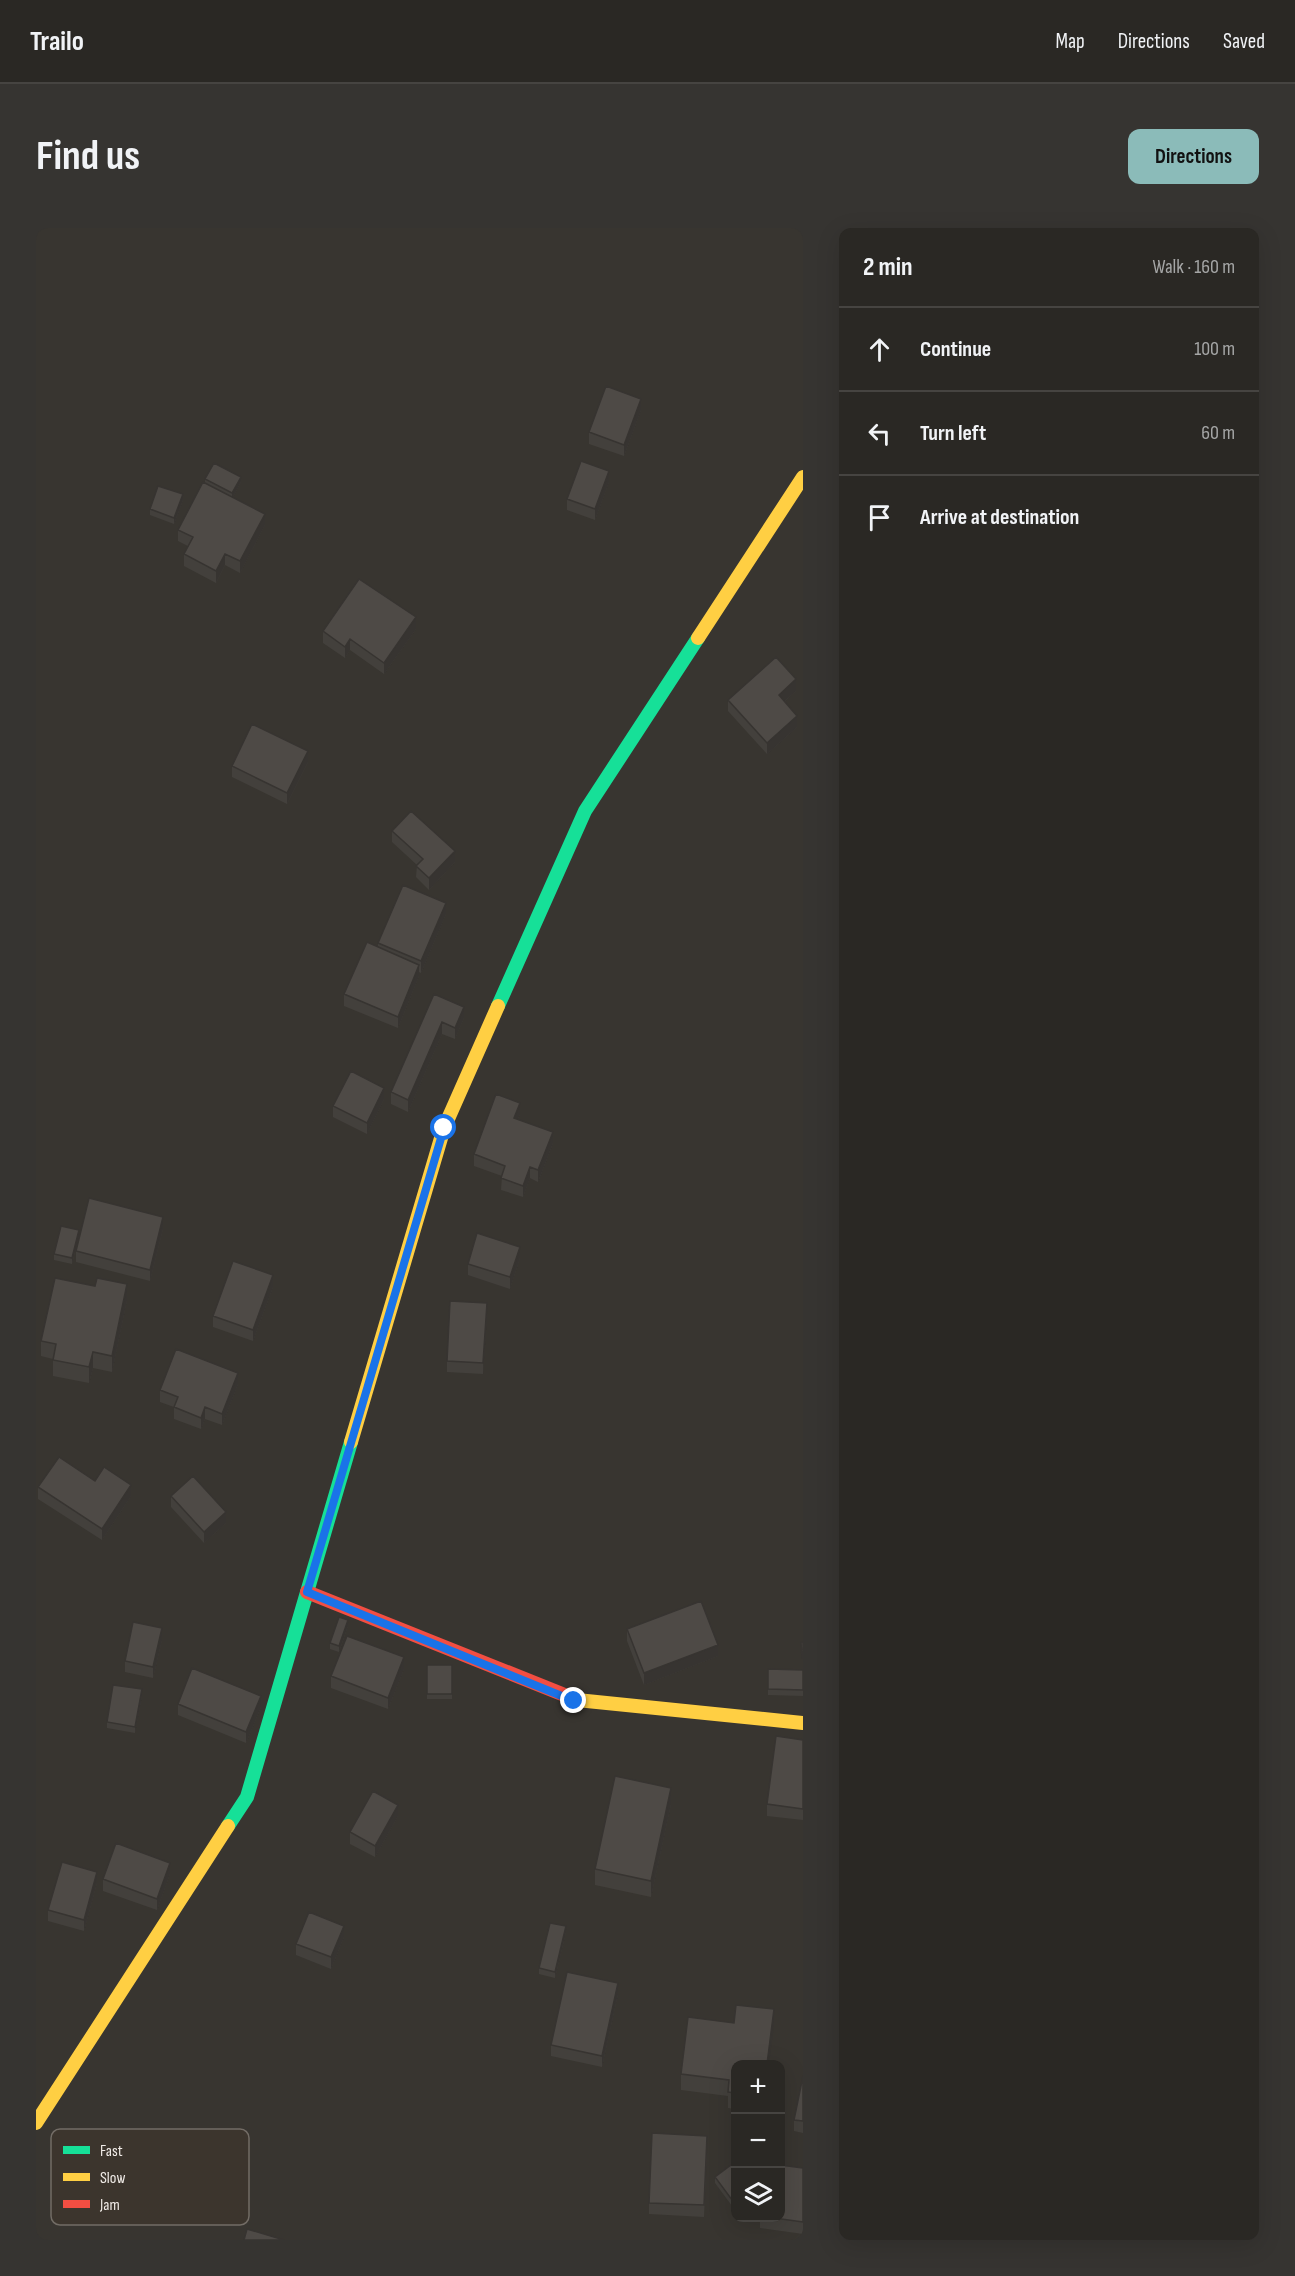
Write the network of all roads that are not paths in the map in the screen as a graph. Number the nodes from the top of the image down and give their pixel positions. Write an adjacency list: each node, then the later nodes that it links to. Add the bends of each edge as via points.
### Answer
1 (803, 477): 2 (street, via 585,811 449,1117)
2 (307, 1592): 3 (street, via 574,1701); 4 (street, via 247,1797)
3 (803, 1723)
4 (36, 2123)

